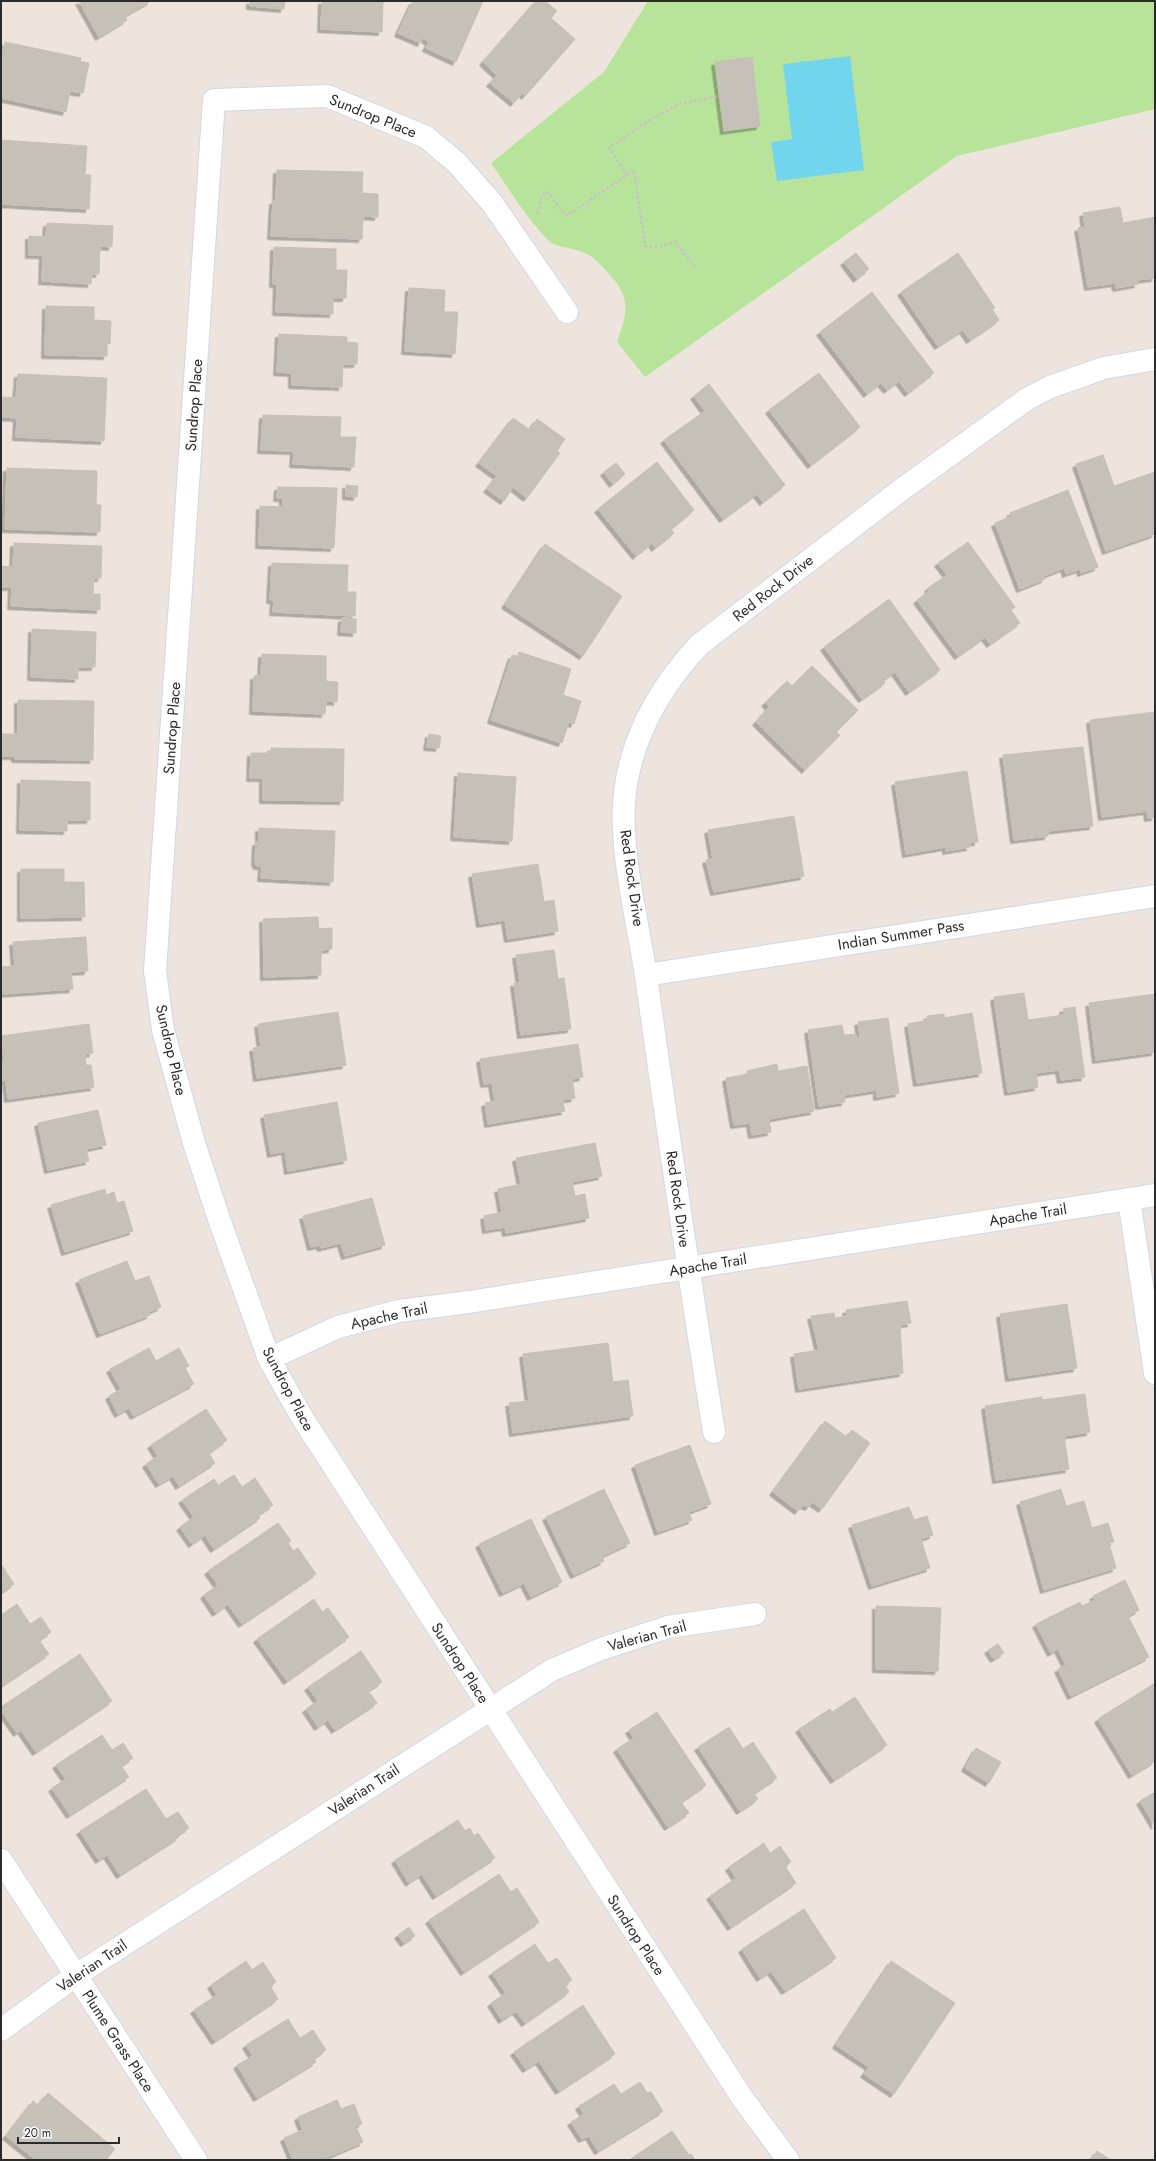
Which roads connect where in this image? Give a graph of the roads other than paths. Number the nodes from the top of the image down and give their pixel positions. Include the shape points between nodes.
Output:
1 (567, 312) dead end
2 (1155, 359) edge
3 (1155, 896) edge
4 (646, 975) junction
5 (1155, 1196) edge
6 (1129, 1199) junction
7 (688, 1268) junction
8 (269, 1360) junction
9 (1155, 1373) edge
10 (714, 1432) dead end
11 (755, 1614) dead end
12 (490, 1709) junction
13 (1, 1860) edge
14 (75, 1976) junction
15 (1, 2030) edge
16 (196, 2160) edge
17 (788, 2160) edge

1 - 8 street, Sundrop Place via 492,203 457,163 426,137 327,96 214,100 156,970 163,1030 194,1143
2 - 4 street, Red Rock Drive via 1104,368 1050,387 1027,399 901,490 699,645 683,663 655,702 644,723 625,793 624,841
3 - 4 street, Indian Summer Pass
4 - 7 street, Red Rock Drive
5 - 6 street, Apache Trail
6 - 7 street, Apache Trail
6 - 9 street
7 - 8 street, Apache Trail via 399,1311 338,1327
7 - 10 street, Red Rock Drive
8 - 12 street, Sundrop Place via 303,1419
11 - 12 street, Valerian Trail via 668,1627 602,1648 552,1670
12 - 14 street, Valerian Trail
12 - 17 street, Sundrop Place via 743,2098
13 - 14 street, Plume Grass Place
14 - 15 street, Valerian Trail
14 - 16 street, Plume Grass Place

